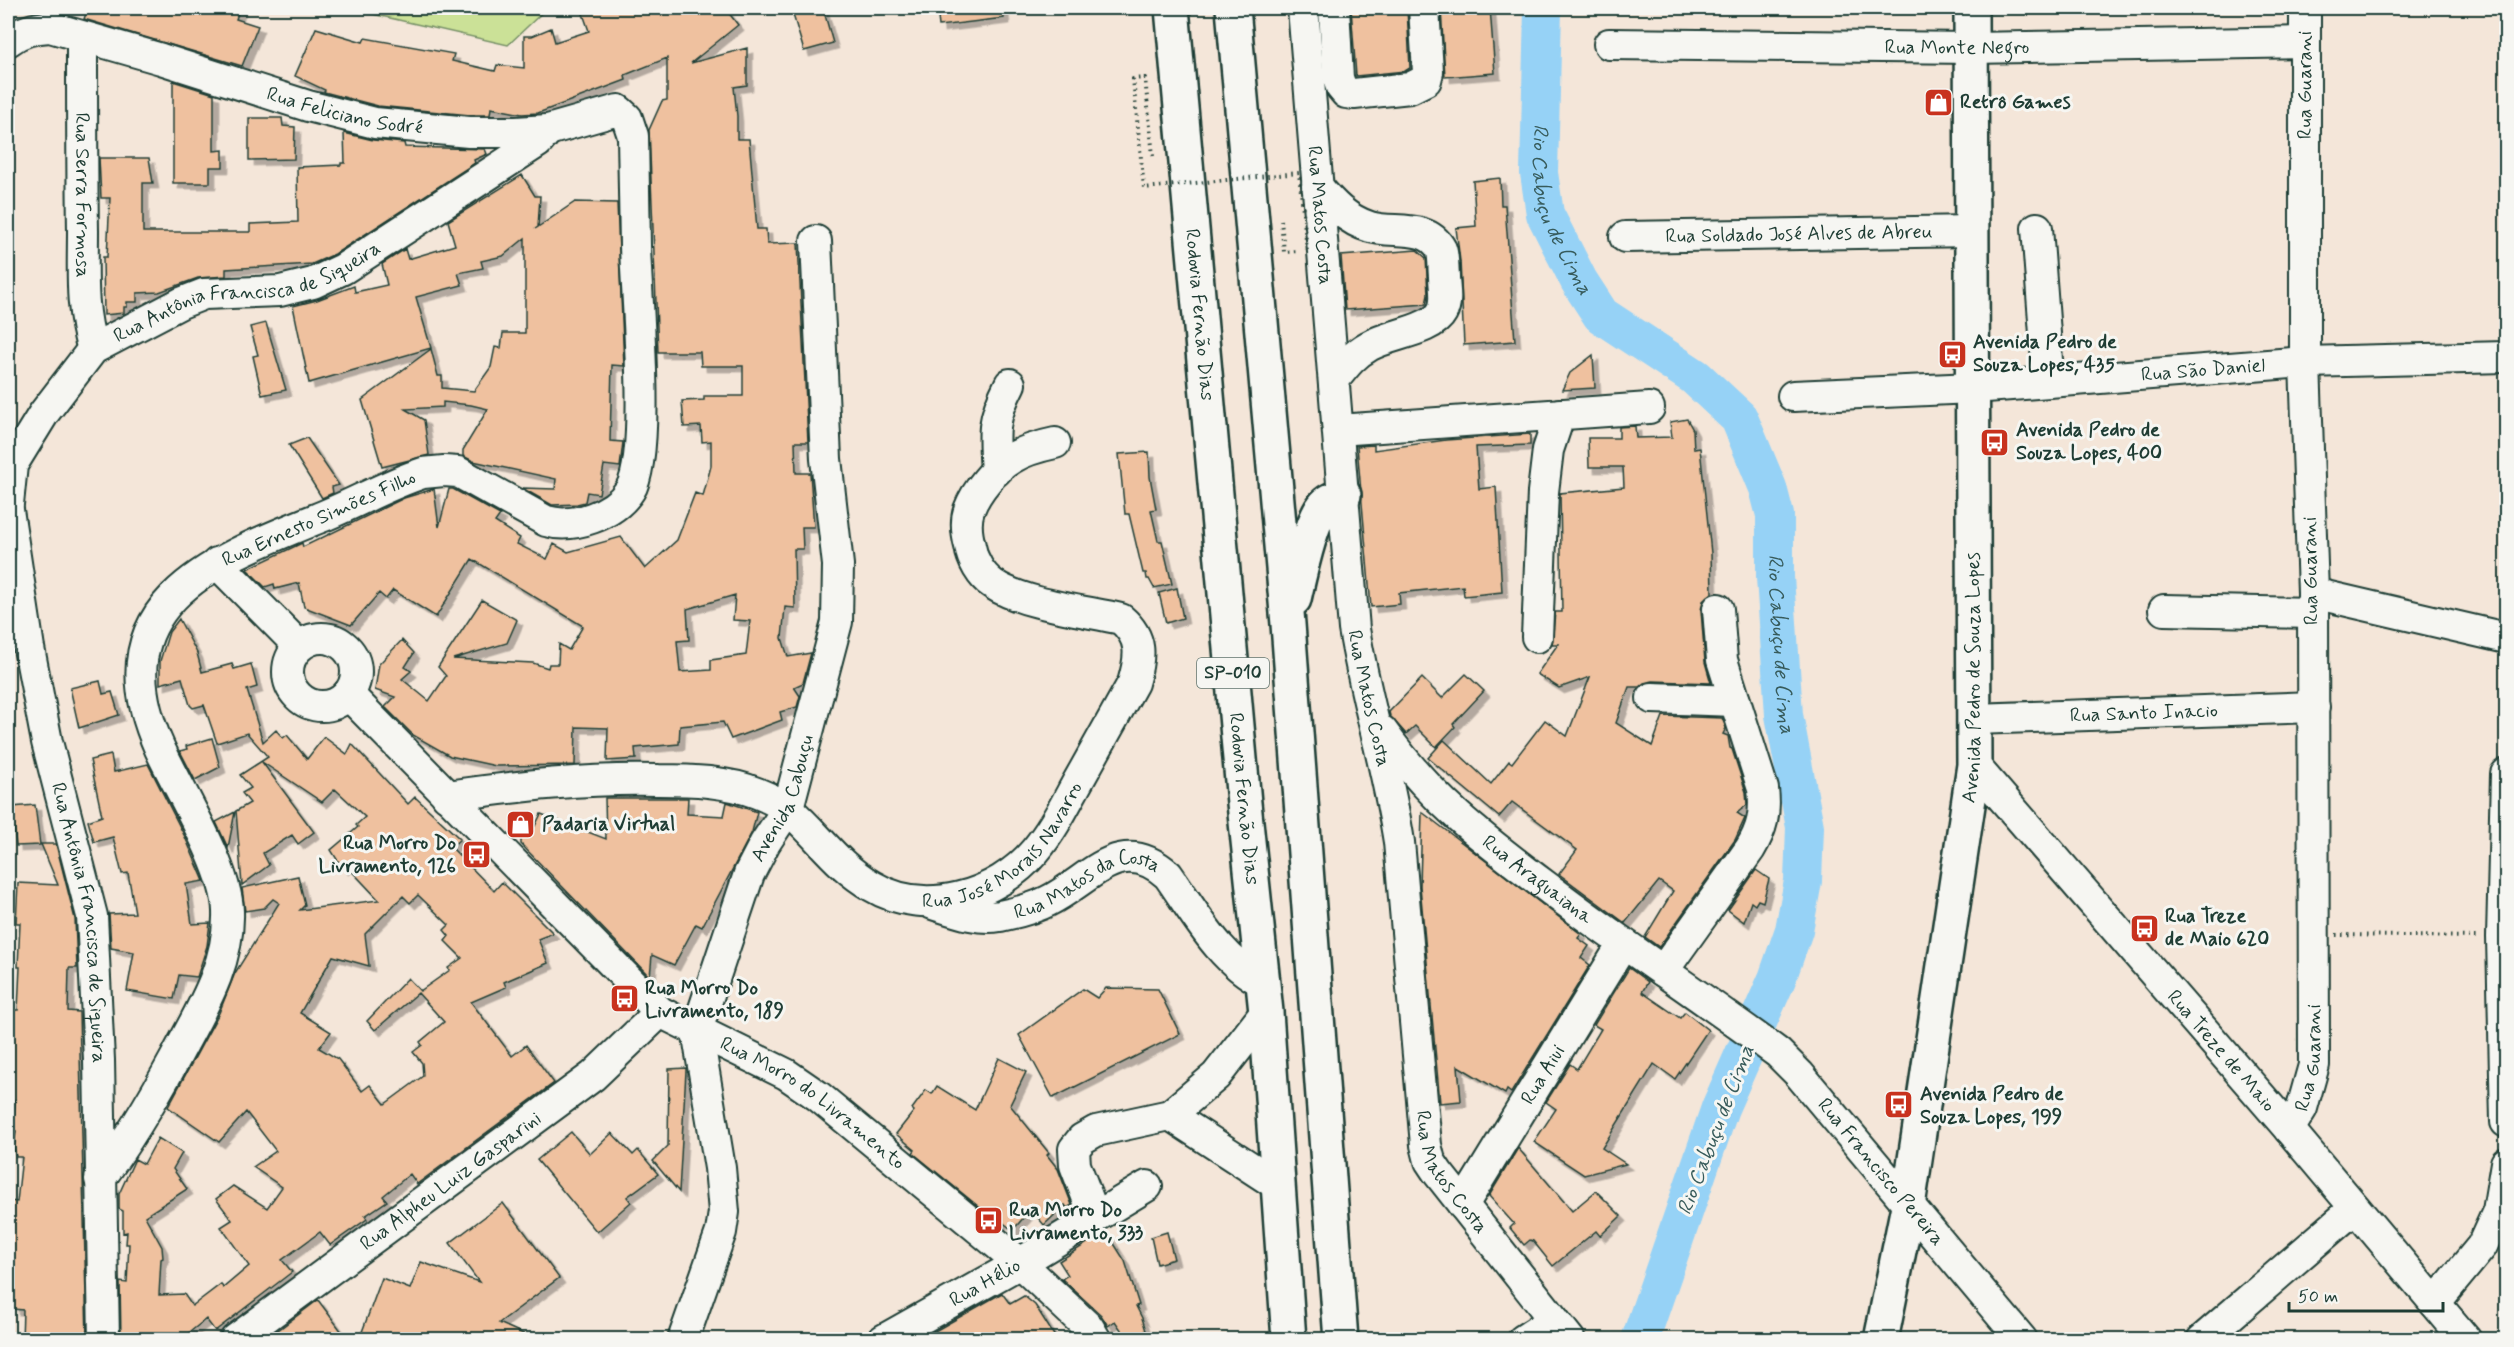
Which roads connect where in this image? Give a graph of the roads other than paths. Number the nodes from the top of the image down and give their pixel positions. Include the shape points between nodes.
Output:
1 (1172, 8) edge
2 (1233, 8) edge
3 (1303, 8) edge
4 (1334, 8) edge
5 (1424, 8) edge
6 (1971, 8) edge
7 (2305, 8) edge
8 (82, 37) junction
9 (8, 41) edge
10 (2305, 42) junction
11 (1609, 44) dead end
12 (1972, 48) junction
13 (613, 111) joint
14 (548, 129) junction
15 (1317, 186) junction
16 (2037, 228) dead end
17 (1972, 231) junction
18 (1625, 237) dead end
19 (816, 241) dead end
20 (93, 349) junction
21 (2506, 357) edge
22 (2305, 363) junction
23 (1334, 380) junction
24 (2047, 382) junction
25 (1010, 384) dead end
26 (1973, 388) junction
27 (1793, 396) dead end
28 (1649, 408) dead end
29 (1560, 414) junction
30 (1338, 430) junction
31 (1055, 443) dead end
32 (996, 471) junction
33 (1344, 495) junction
34 (8, 504) edge
35 (8, 510) edge
36 (217, 563) junction
37 (2313, 603) junction
38 (1718, 609) dead end
39 (2164, 610) dead end
40 (1288, 624) junction
41 (1537, 637) dead end
42 (2506, 638) edge
43 (299, 646) junction
44 (348, 694) junction
45 (1652, 698) dead end
46 (1735, 701) junction
47 (2313, 707) junction
48 (1371, 716) junction
49 (1974, 719) junction
50 (1974, 765) junction
51 (2506, 774) edge
52 (447, 796) junction
53 (788, 808) junction
54 (930, 903) junction
55 (1623, 944) junction
56 (1663, 971) junction
57 (1264, 997) junction
58 (660, 1012) junction
59 (1729, 1017) joint
60 (697, 1030) junction
61 (1170, 1115) junction
62 (2506, 1122) edge
63 (2289, 1129) junction
64 (2506, 1163) edge
65 (100, 1179) junction
66 (1147, 1186) dead end
67 (1279, 1186) junction
68 (1463, 1205) junction
69 (1908, 1206) junction
70 (2354, 1209) junction
71 (1095, 1217) junction
72 (1020, 1263) junction
73 (2435, 1304) junction
74 (1562, 1330) edge
75 (104, 1340) edge
76 (235, 1340) edge
77 (683, 1340) edge
78 (883, 1340) edge
79 (1096, 1340) edge
80 (1289, 1340) edge
81 (1341, 1340) edge
82 (1523, 1340) edge
83 (1881, 1340) edge
84 (2022, 1340) edge
85 (2202, 1340) edge
86 (2466, 1340) edge

1 - 57 main road, Rodovia Fernão Dias / SP-010
2 - 40 main road, SP-010
3 - 15 street, Rua Matos Costa
4 - 5 street via 1338,78 1346,93 1354,94 1410,88 1426,80
6 - 12 main road, Avenida Pedro de Souza Lopes
7 - 10 street, Rua Guarani
8 - 9 street, Rua Feliciano Sodré via 50,27 35,28
8 - 14 street, Rua Feliciano Sodré via 375,123 469,132
8 - 20 street, Rua Serra Formosa via 83,307
10 - 12 street, Rua Monte Negro
10 - 22 street, Rua Guarani
11 - 12 street, Rua Monte Negro
12 - 17 main road, Avenida Pedro de Souza Lopes
13 - 14 street, Rua Feliciano Sodré
13 - 36 street, Rua Ernesto Simões Filho via 622,112 627,118 633,136 641,400 638,470 620,501 588,518 556,524 458,472 423,473
14 - 20 street, Rua Antônia Francisca de Siqueira via 538,142 333,274 279,291 204,294
15 - 23 street, Rua Matos Costa
15 - 23 street via 1351,220 1372,228 1415,231 1442,250 1446,305 1441,315 1423,327 1371,345 1351,358
16 - 24 street
17 - 18 street, Rua Soldado José Alves de Abreu
17 - 26 main road, Avenida Pedro de Souza Lopes
19 - 53 street, Avenida Cabuçu via 826,459 839,596 837,622
20 - 34 street, Rua Antônia Francisca de Siqueira via 44,412 12,465
21 - 22 street, Rua São Daniel
22 - 24 street, Rua São Daniel
22 - 37 street, Rua Guarani
23 - 30 street, Rua Matos Costa
24 - 26 street, Rua São Daniel
25 - 32 street via 994,423
26 - 27 street, Rua São Daniel
26 - 49 main road, Avenida Pedro de Souza Lopes
28 - 29 street
29 - 30 street
29 - 41 street via 1548,450 1543,492
30 - 33 street, Rua Matos Costa
31 - 32 street, Rua José Morais Navarro via 1033,448
32 - 54 street, Rua José Morais Navarro via 968,511 966,530 980,570 1004,591 1121,619 1137,641 1140,661 1128,692 1057,820 1035,851 985,888 957,899
33 - 40 main road via 1322,508 1308,544
33 - 48 street, Rua Matos Costa via 1354,628
35 - 65 street, Rua Antônia Francisca de Siqueira via 47,742 92,916
36 - 43 street
36 - 65 street, Rua Ernesto Simões Filho via 180,589 162,609 145,640 141,672 159,746 224,887 228,908 226,941 208,996 144,1115
37 - 39 street
37 - 42 street
37 - 47 street, Rua Guarani
38 - 46 street via 1722,660
40 - 81 main road, SP-010
43 - 44 street via 320,637 342,644 350,652 356,674
43 - 44 street via 288,665 291,687 297,696 317,706 328,705
44 - 52 street, Rua Morro do Livramento
45 - 46 street
46 - 56 street via 1763,789 1765,807 1760,834
47 - 49 street, Rua Santo Inacio
47 - 63 street, Rua Guarani via 2314,1065 2309,1091
48 - 55 street, Rua Araguaiana via 1402,760 1451,812
48 - 68 street, Rua Matos Costa via 1399,842 1426,1145 1434,1167
49 - 50 main road, Avenida Pedro de Souza Lopes
50 - 63 street, Rua Treze de Maio
50 - 69 main road, Avenida Pedro de Souza Lopes
51 - 62 street via 2502,937
52 - 53 street, Rua José Morais Navarro via 574,781 670,780 716,783 756,793
52 - 58 street, Rua Morro do Livramento
53 - 54 street, Rua José Morais Navarro via 849,871 874,888
53 - 60 street, Avenida Cabuçu via 749,874
54 - 57 street, Rua Matos da Costa via 978,918 1000,916 1048,901 1116,858 1139,857 1168,875 1228,959 1247,974
55 - 56 street, Rua Araguaiana
55 - 68 street, Rua Aiui
56 - 59 street, Rua Araguaiana
57 - 61 street via 1216,1076
57 - 67 main road, Rodovia Fernão Dias / SP-010
58 - 60 street, Rua Morro do Livramento
58 - 76 street, Rua Alpheu Luiz Gasparini via 593,1076
59 - 69 street, Rua Francisco Pereira via 1778,1053
60 - 72 street, Rua Morro do Livramento via 786,1074 818,1096
60 - 77 street, Avenida Cabuçu via 724,1212 721,1232
61 - 67 street
61 - 71 street via 1096,1131 1074,1149
63 - 70 street, Rua Treze de Maio
64 - 73 street via 2498,1211 2482,1246
65 - 75 street, Rua Antônia Francisca de Siqueira
66 - 71 street, Rua Hélio
67 - 80 main road, Rodovia Fernão Dias / SP-010
68 - 74 street, Rua Matos Costa
69 - 83 main road, Avenida Pedro de Souza Lopes
69 - 84 street, Rua Francisco Pereira
70 - 73 street, Rua Treze de Maio
70 - 85 street
71 - 72 street, Rua Hélio
72 - 78 street, Rua Hélio
72 - 79 street, Rua Morro do Livramento via 1089,1328
73 - 86 street, Rua Treze de Maio
74 - 82 street

